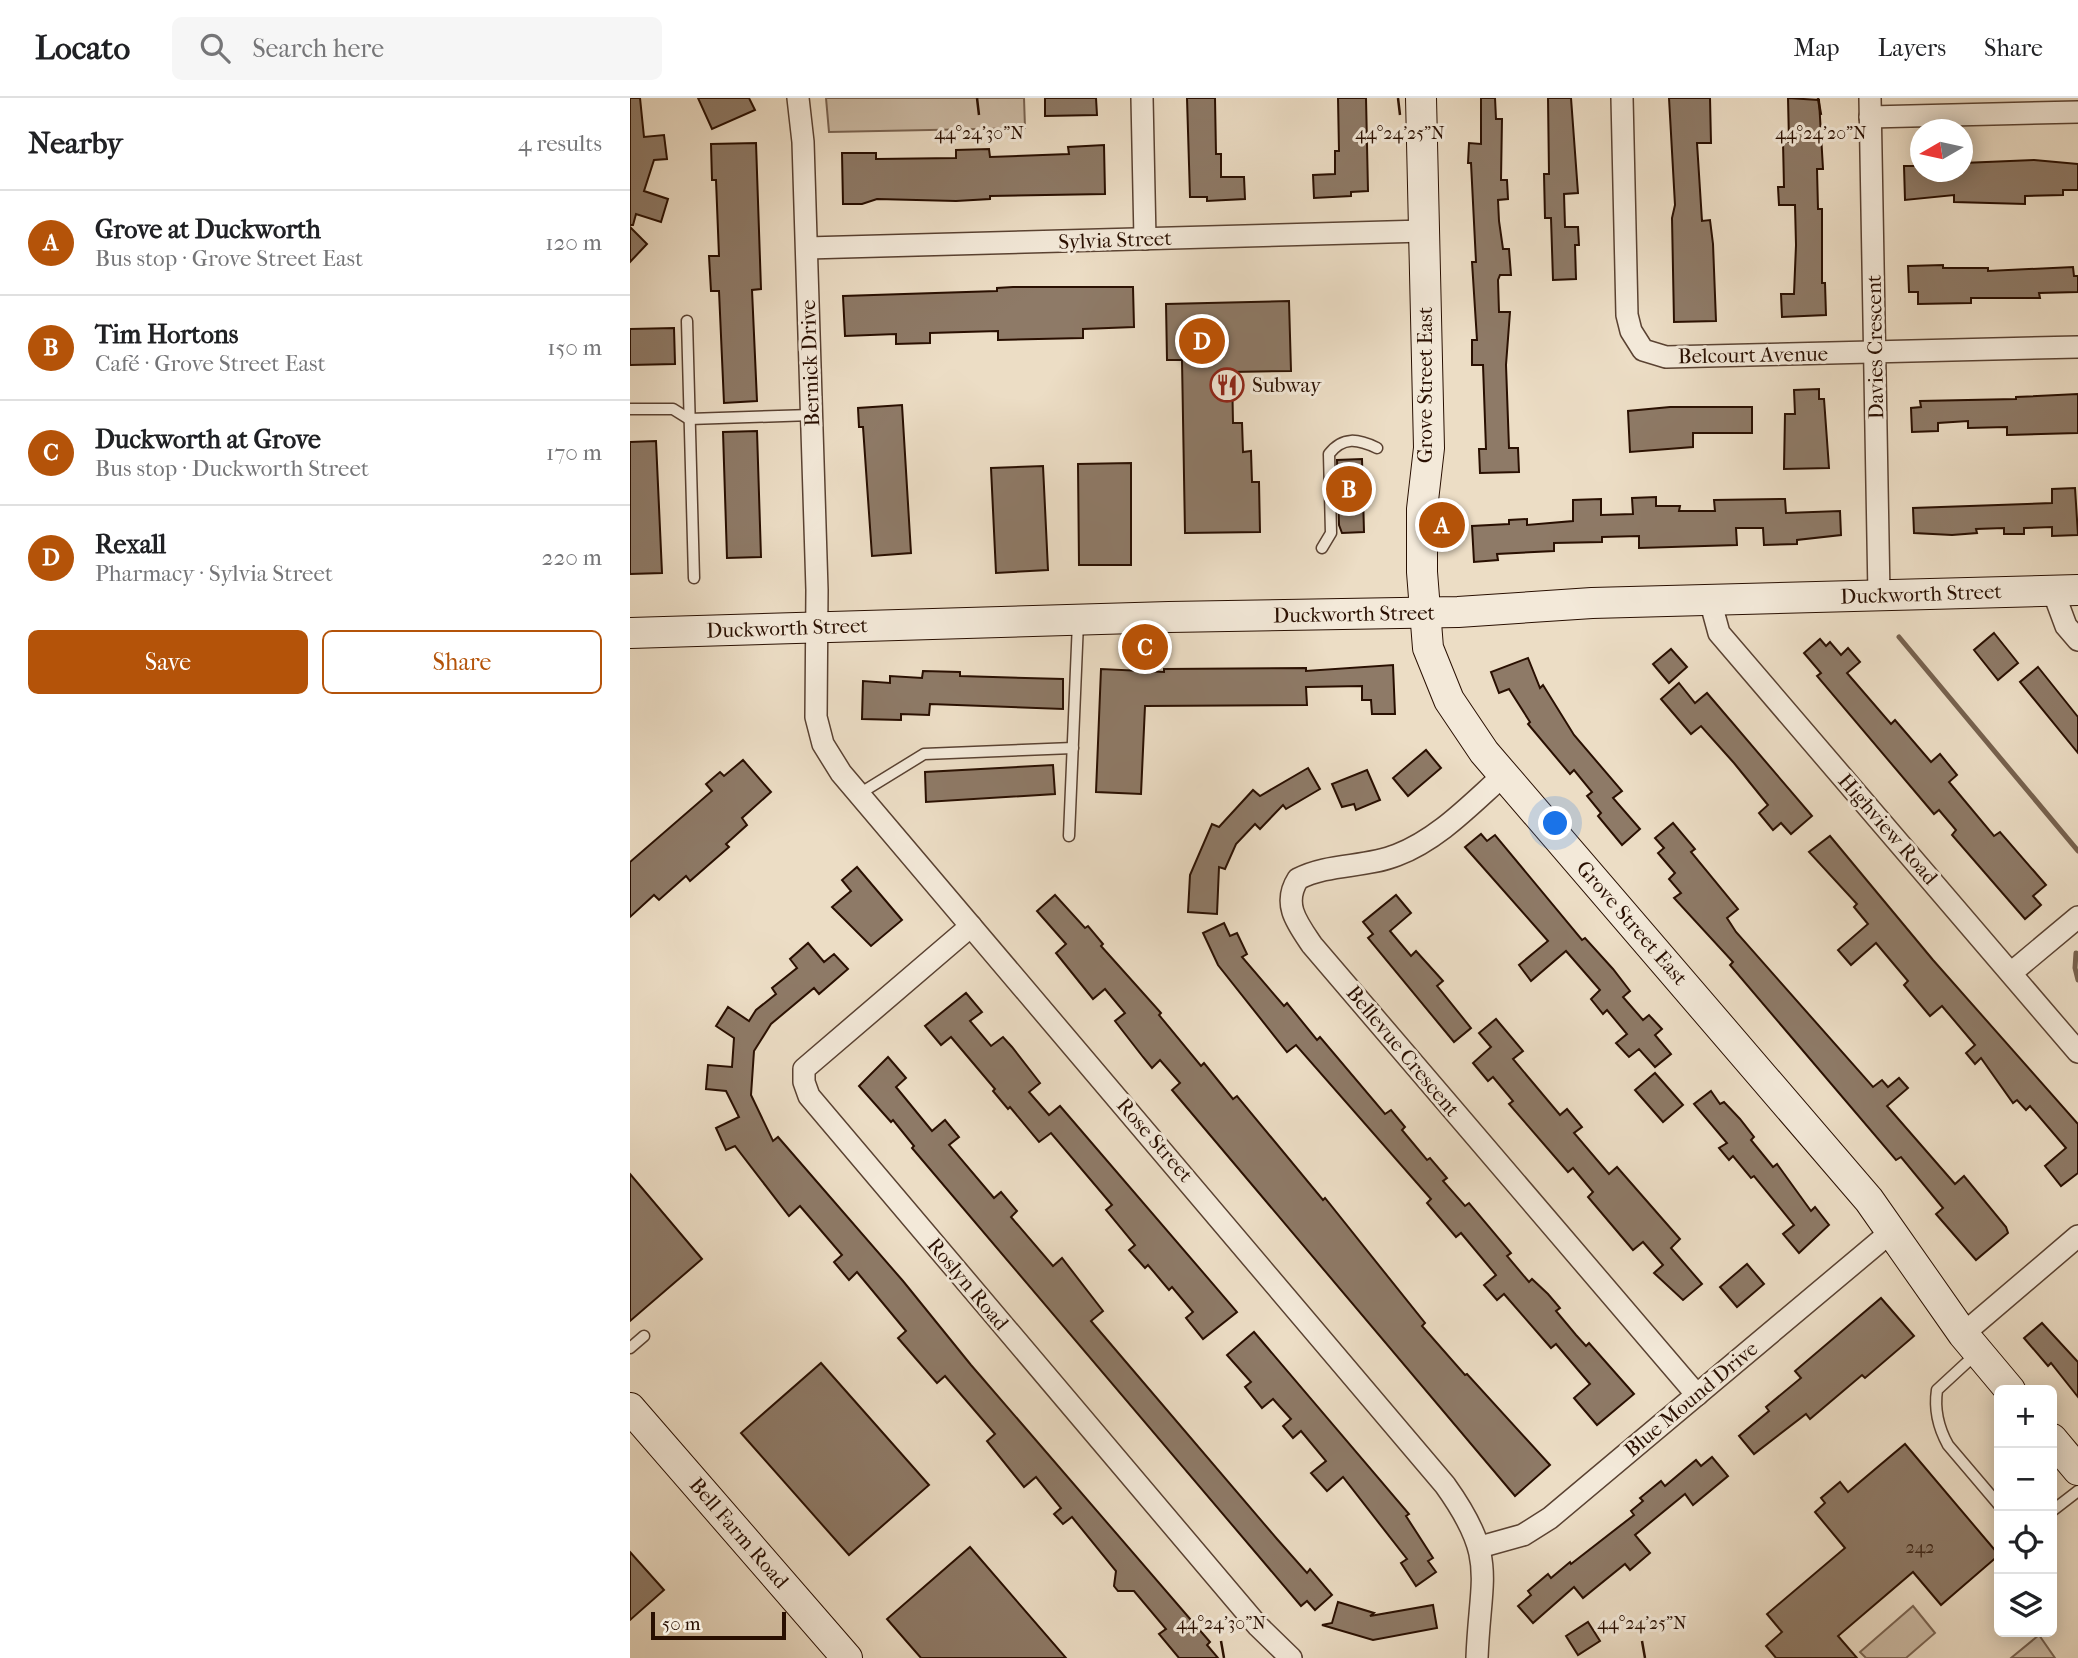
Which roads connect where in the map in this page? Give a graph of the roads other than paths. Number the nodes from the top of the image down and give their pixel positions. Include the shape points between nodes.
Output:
1 (798, 98) edge
2 (1142, 98) edge
3 (1421, 98) edge
4 (1622, 98) edge
5 (1870, 107) edge
6 (2078, 112) edge
7 (1424, 231) junction
8 (1145, 239) junction
9 (807, 248) junction
10 (687, 321) dead end
11 (2078, 346) edge
12 (1875, 353) junction
13 (630, 409) edge
14 (812, 415) junction
15 (689, 419) junction
16 (1377, 447) dead end
17 (1322, 548) dead end
18 (694, 578) dead end
19 (2065, 590) edge
20 (1879, 595) junction
21 (1710, 600) junction
22 (1425, 613) junction
23 (1078, 619) junction
24 (817, 627) junction
25 (630, 633) edge
26 (2078, 640) edge
27 (1073, 748) junction
28 (1505, 774) junction
29 (859, 794) junction
30 (1069, 836) dead end
31 (2078, 918) edge
32 (971, 926) junction
33 (2011, 973) junction
34 (2078, 1052) edge
35 (1892, 1231) junction
36 (2078, 1236) edge
37 (644, 1336) dead end
38 (1971, 1343) junction
39 (630, 1348) edge
40 (2006, 1385) edge
41 (1697, 1395) junction
42 (630, 1408) edge
43 (2057, 1445) edge
44 (2078, 1470) edge
45 (2078, 1491) edge
46 (1994, 1499) edge
47 (2057, 1507) edge
48 (1480, 1546) junction
49 (847, 1658) edge
50 (1291, 1658) edge
51 (1477, 1658) edge

1 - 9 street, Bernick Drive
2 - 8 street
3 - 7 street, Grove Street East
4 - 12 street, Belcourt Avenue via 1627,315 1643,350 1666,357
5 - 6 street
5 - 12 street, Davies Crescent
7 - 8 street, Sylvia Street
7 - 22 street, Grove Street East via 1429,448 1422,509
8 - 9 street, Sylvia Street
9 - 14 street, Bernick Drive
10 - 15 lane
11 - 12 street, Belcourt Avenue
12 - 20 street, Davies Crescent
13 - 15 lane via 673,408
14 - 15 lane
14 - 24 street, Bernick Drive
15 - 18 lane
16 - 17 lane via 1346,440 1329,454 1331,533
19 - 20 street, Duckworth Street
19 - 26 street via 2066,626
20 - 21 street, Duckworth Street
21 - 22 street, Duckworth Street
21 - 33 street, Highview Road via 1719,633
22 - 23 street, Duckworth Street
22 - 28 street, Grove Street East via 1428,648 1449,700 1473,738
23 - 24 street, Duckworth Street
23 - 27 lane
24 - 25 street, Duckworth Street
24 - 29 street, Rose Street via 819,729 832,760
27 - 29 lane via 924,754
27 - 30 lane
28 - 35 street, Grove Street East via 1793,1108
28 - 41 street, Bellevue Crescent via 1416,847 1298,879 1289,902 1293,916 1312,945
29 - 32 street, Rose Street
31 - 33 street
32 - 48 street, Rose Street via 1445,1485
32 - 50 street, Roslyn Road via 804,1069 809,1096 1258,1626
33 - 34 street, Highview Road
35 - 38 street, Grove Street East
35 - 41 street, Blue Mound Drive
36 - 38 street
37 - 39 lane
38 - 40 street, Grove Street East
38 - 46 lane via 1937,1390 1935,1406 1948,1445
41 - 48 street, Blue Mound Drive via 1536,1528
42 - 49 street, Bell Farm Road
43 - 44 street
45 - 47 lane
48 - 51 street, Rose Street via 1484,1583

